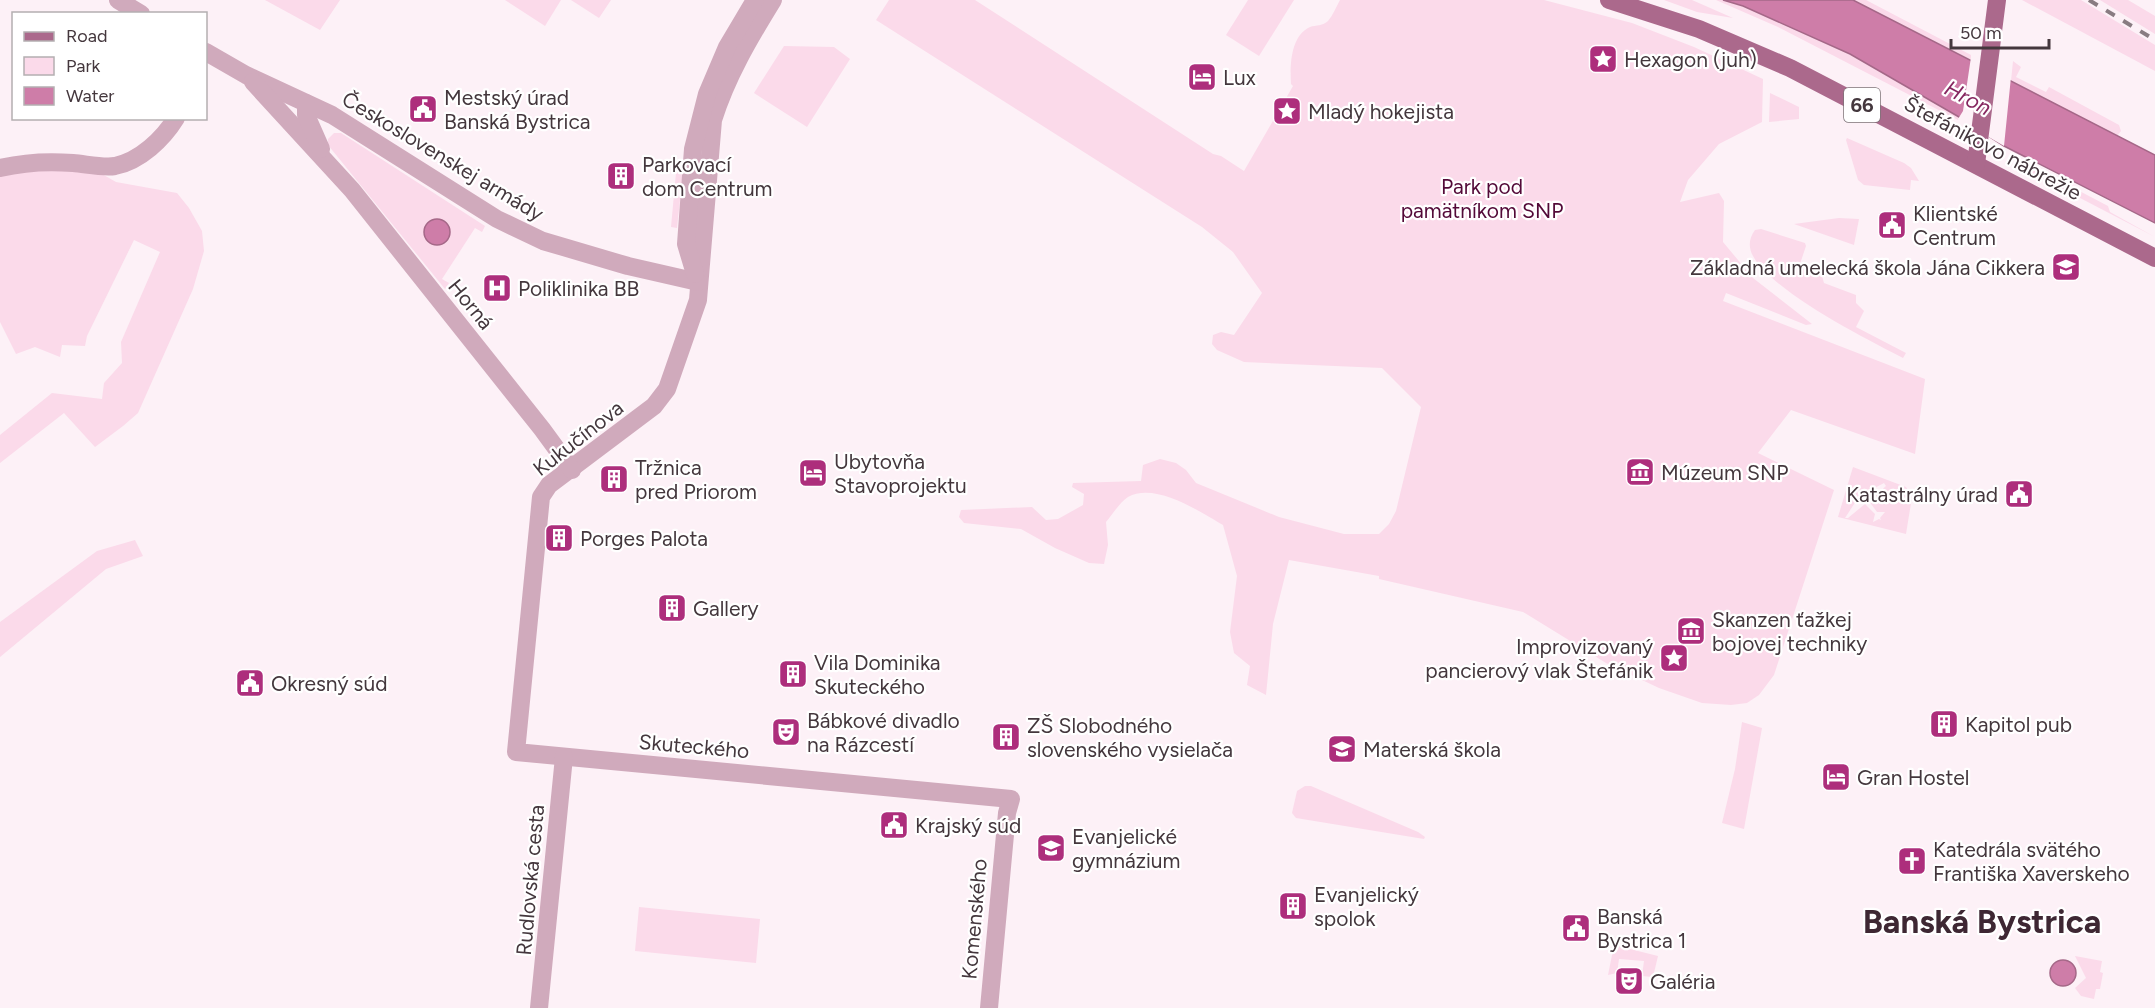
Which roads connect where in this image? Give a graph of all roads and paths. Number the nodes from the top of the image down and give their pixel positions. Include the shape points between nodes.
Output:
1 (118, 0) edge
2 (755, 0) edge
3 (773, 0) edge
4 (1609, 0) edge
5 (1997, 0) edge
6 (138, 12) edge
7 (208, 60) edge
8 (246, 75) junction
9 (306, 103) junction
10 (174, 120) edge
11 (1976, 165) junction
12 (0, 168) edge
13 (333, 169) junction
14 (686, 244) junction
15 (2155, 258) edge
16 (661, 273) junction
17 (698, 282) junction
18 (572, 470) junction
19 (516, 752) joint
20 (564, 757) junction
21 (1011, 799) joint
22 (539, 1008) edge
23 (989, 1008) edge

1 - 6 street
2 - 14 street via 727,47 707,94 693,149
3 - 17 street, Kukučínova via 740,54 713,120
4 - 11 main road, Štefánikovo nábrežie / 66 via 1758,53
5 - 11 main road
7 - 8 street
8 - 9 street, Československej armády
8 - 13 street, Horná
9 - 13 street, Horná via 314,137
9 - 16 street, Československej armády via 332,115 497,219 543,241
10 - 12 street via 146,151 115,166 50,161
11 - 15 main road, Štefánikovo nábrežie / 66
13 - 18 street, Horná
14 - 16 street
14 - 17 street
16 - 17 street, Československej armády
17 - 18 street, Kukučínova via 696,306 667,389 654,406
18 - 19 street, Kukučínova via 549,485 541,497
19 - 20 street, Skuteckého
20 - 21 street, Skuteckého
20 - 22 street, Rudlovská cesta
21 - 23 street, Komenského

